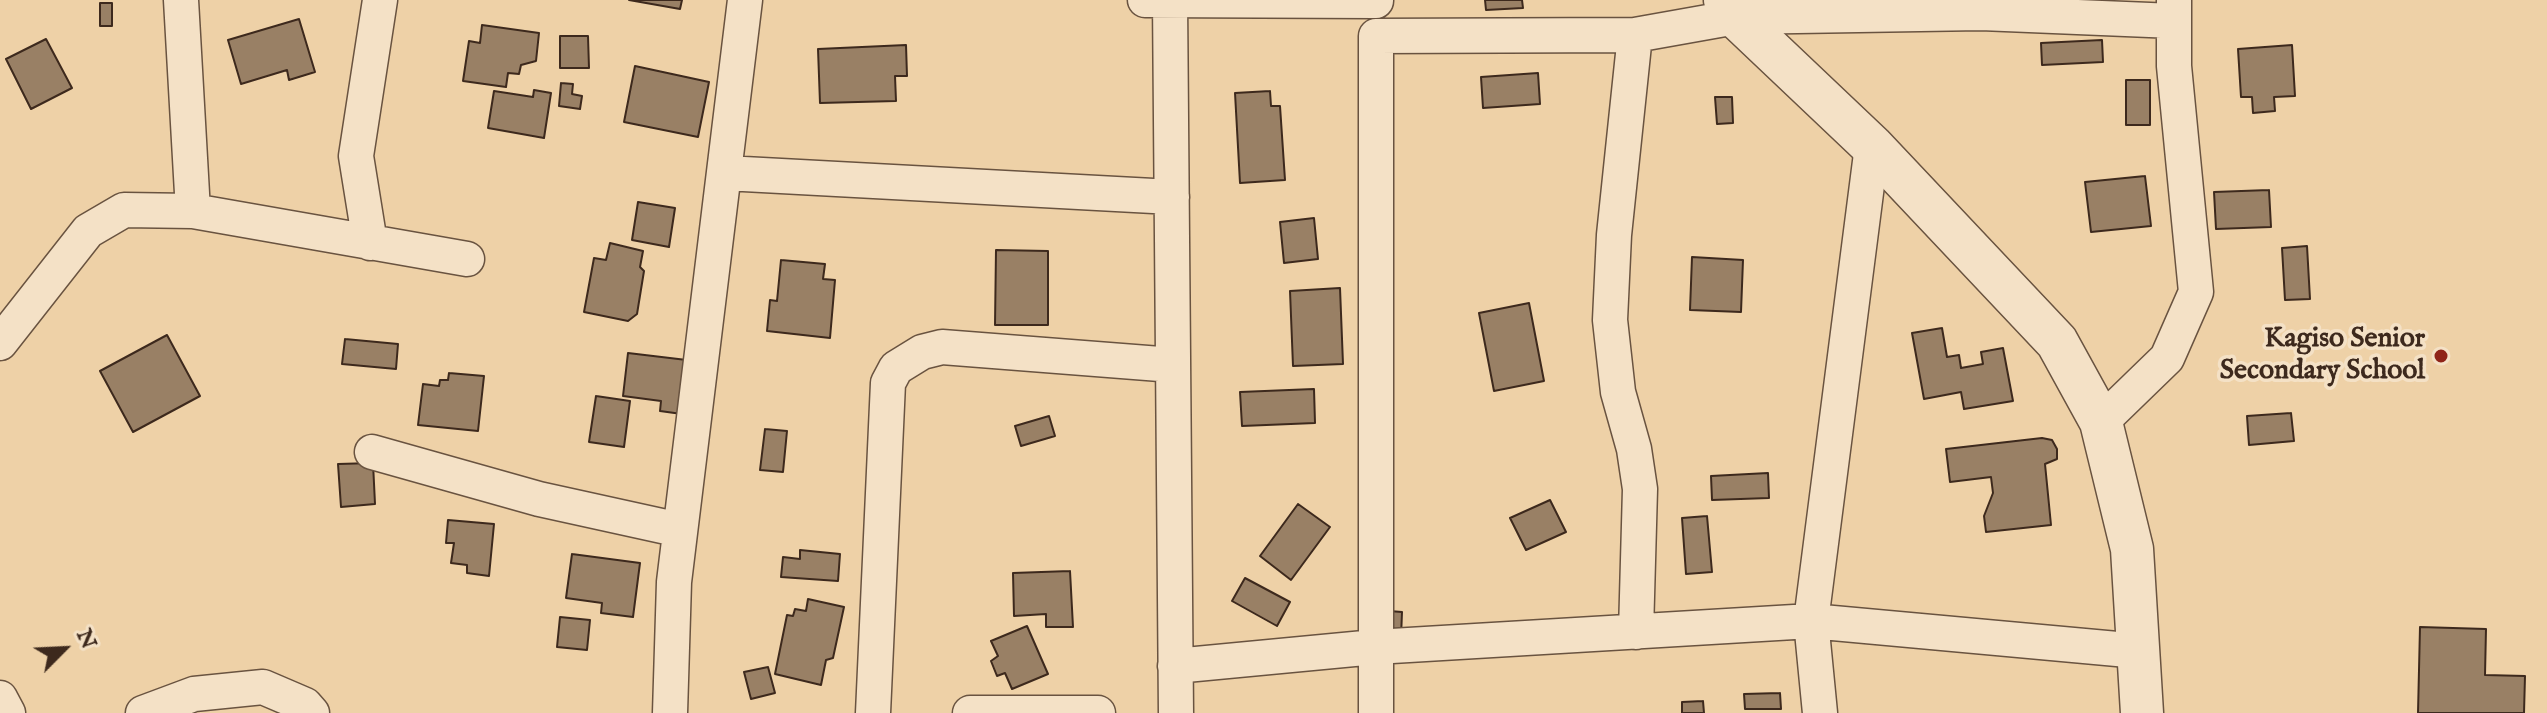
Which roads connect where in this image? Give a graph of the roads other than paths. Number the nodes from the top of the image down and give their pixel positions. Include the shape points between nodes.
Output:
1 (181, 0) edge
2 (380, 0) edge
3 (745, 0) edge
4 (1376, 0) edge
5 (1162, 1) edge
6 (1731, 9) edge
7 (2174, 10) edge
8 (1635, 35) junction
9 (1376, 36) junction
10 (1872, 146) junction
11 (725, 173) junction
12 (1172, 197) junction
13 (193, 211) junction
14 (370, 243) junction
15 (467, 259) dead end
16 (0, 343) edge
17 (1173, 365) junction
18 (2101, 422) junction
19 (372, 452) dead end
20 (680, 530) junction
21 (1811, 621) junction
22 (1636, 632) junction
23 (1375, 647) junction
24 (2139, 651) junction
25 (1175, 666) junction
26 (0, 698) edge
27 (8, 713) edge
28 (143, 713) edge
29 (312, 713) edge
30 (670, 713) edge
31 (873, 713) edge
32 (970, 713) edge
33 (1098, 713) edge
34 (1176, 713) edge
35 (1376, 713) edge
36 (1820, 713) edge
37 (2142, 713) edge

1 - 13 street
2 - 14 street via 356,156
3 - 11 street
4 - 5 street
4 - 9 street
5 - 12 street
6 - 7 street
6 - 8 street
6 - 10 street
7 - 18 street via 2174,66 2196,292 2167,358
8 - 9 street
8 - 22 street via 1610,320 1618,392 1640,489
9 - 23 street
10 - 18 street via 2057,342
10 - 21 street
11 - 12 street
11 - 20 street
12 - 17 street
13 - 14 street
13 - 16 street via 124,210 88,231
14 - 15 street
17 - 25 street
17 - 31 street via 942,347 908,358 896,368 888,383
18 - 24 street via 2132,549
19 - 20 street via 539,499
20 - 30 street
21 - 22 street
21 - 24 street
21 - 36 street
22 - 23 street
23 - 25 street
23 - 35 street
24 - 37 street
25 - 34 street
26 - 27 street
28 - 29 street via 194,694 263,687
32 - 33 street

